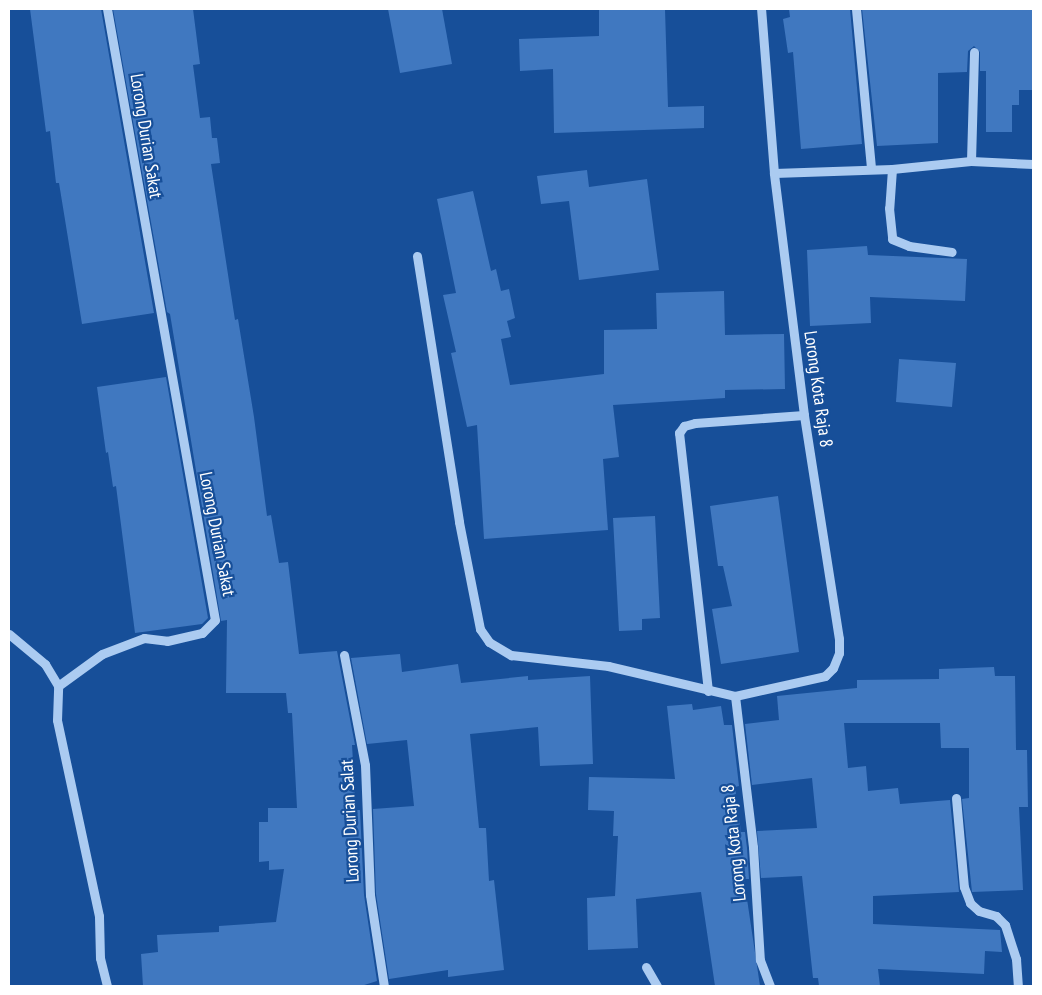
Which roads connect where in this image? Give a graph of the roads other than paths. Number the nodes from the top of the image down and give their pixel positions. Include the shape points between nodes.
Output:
1 (107, 9) edge
2 (761, 9) edge
3 (856, 9) edge
4 (974, 52) dead end
5 (971, 161) junction
6 (1033, 164) edge
7 (871, 168) junction
8 (892, 170) junction
9 (774, 173) junction
10 (952, 252) dead end
11 (417, 256) dead end
12 (804, 415) junction
13 (9, 634) edge
14 (344, 655) dead end
15 (58, 686) junction
16 (708, 691) junction
17 (735, 696) junction
18 (956, 798) dead end
19 (646, 968) dead end
20 (106, 986) edge
21 (384, 986) edge
22 (657, 986) edge
23 (770, 986) edge
24 (1018, 986) edge

1 - 15 street, Lorong Durian Sakat via 215,620 202,633 167,641 144,638 102,654
2 - 9 street, Lorong Kota Raja 8
3 - 7 street
4 - 5 street
5 - 6 street
5 - 8 street
7 - 8 street
7 - 9 street
8 - 10 street via 892,239 908,246
9 - 12 street, Lorong Kota Raja 8
11 - 16 street, Lorong Kota Raja 8 via 460,522 480,628 489,642 511,655 608,666
12 - 16 street via 695,423 684,426 679,433
12 - 17 street, Lorong Kota Raja 8 via 839,654 825,676
13 - 15 street via 45,664
14 - 21 street, Lorong Durian Salat via 365,765 370,895
15 - 20 street via 57,720 99,916 100,958
16 - 17 street, Lorong Kota Raja 8
17 - 23 street, Lorong Kota Raja 8 via 752,847 760,960
18 - 24 street via 964,887 970,903 979,911 996,916 1005,925 1016,959
19 - 22 street

